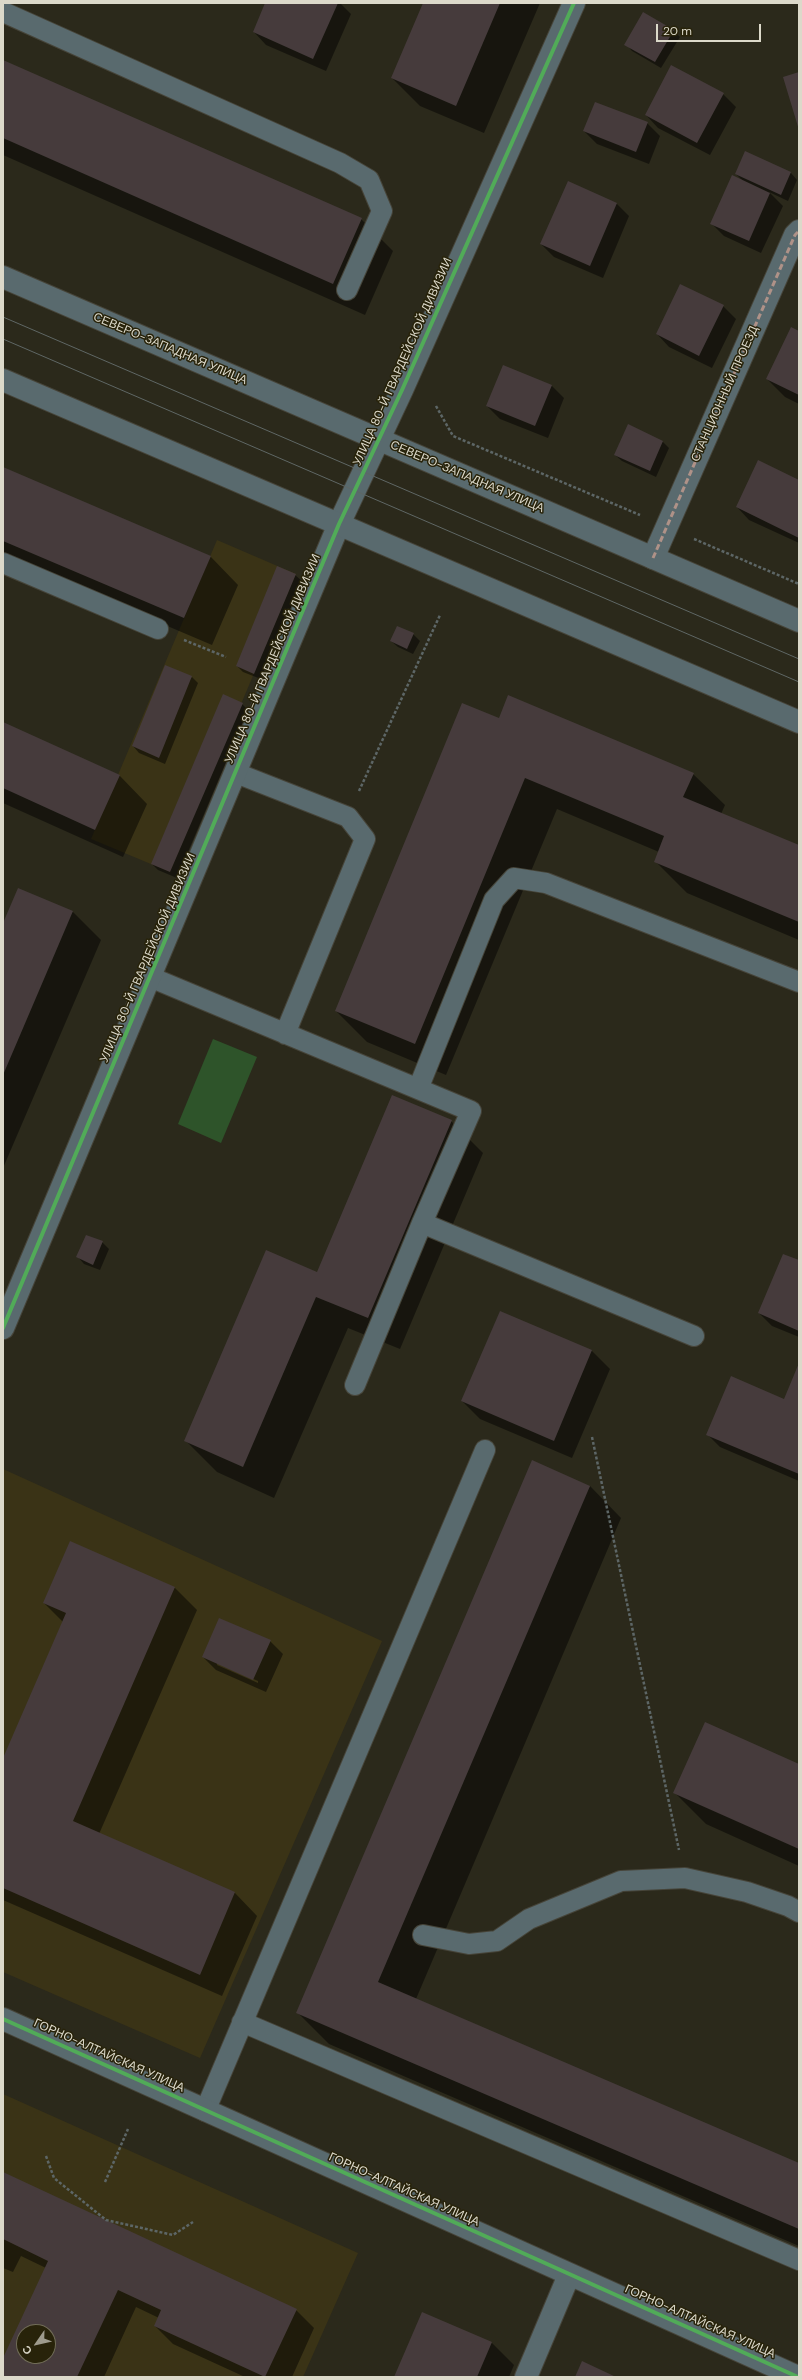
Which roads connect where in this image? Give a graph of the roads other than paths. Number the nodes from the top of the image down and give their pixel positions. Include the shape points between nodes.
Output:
1 (574, 3) edge
2 (3, 12) edge
3 (799, 231) edge
4 (3, 277) edge
5 (347, 290) dead end
6 (3, 380) edge
7 (380, 439) junction
8 (340, 524) junction
9 (653, 558) junction
10 (3, 563) edge
11 (799, 621) edge
12 (158, 629) road end
13 (799, 722) edge
14 (236, 773) junction
15 (150, 977) junction
16 (799, 982) edge
17 (285, 1034) junction
18 (418, 1089) junction
19 (422, 1223) junction
20 (3, 1328) edge
21 (694, 1336) dead end
22 (355, 1386) dead end
23 (485, 1450) dead end
24 (799, 1912) edge
25 (423, 1934) dead end
26 (3, 2019) edge
27 (242, 2022) junction
28 (205, 2111) junction
29 (799, 2260) edge
30 (570, 2276) junction
31 (526, 2377) edge
32 (798, 2377) edge

1 - 7 street, УЛИЦА 80-Й ГВАРДЕЙСКОЙ ДИВИЗИИ
2 - 5 lane via 332,160 369,180 382,211
3 - 9 street, СТАНЦИОННЫЙ ПРОЕЗД via 795,235
4 - 7 street, СЕВЕРО-ЗАПАДНАЯ УЛИЦА
6 - 8 street
7 - 8 street, УЛИЦА 80-Й ГВАРДЕЙСКОЙ ДИВИЗИИ
7 - 9 street, СЕВЕРО-ЗАПАДНАЯ УЛИЦА
8 - 13 street
8 - 14 street, УЛИЦА 80-Й ГВАРДЕЙСКОЙ ДИВИЗИИ
9 - 11 street, СЕВЕРО-ЗАПАДНАЯ УЛИЦА
10 - 12 lane
14 - 15 street, УЛИЦА 80-Й ГВАРДЕЙСКОЙ ДИВИЗИИ
14 - 17 lane via 348,817 365,839
15 - 17 lane
15 - 20 street, УЛИЦА 80-Й ГВАРДЕЙСКОЙ ДИВИЗИИ
16 - 18 lane via 546,883 514,878 494,900
17 - 18 lane
18 - 19 lane via 471,1111
19 - 21 lane
19 - 22 lane
23 - 27 lane
24 - 25 lane via 747,1892 685,1878 620,1881 529,1920 497,1941 469,1944
26 - 28 street, ГОРНО-АЛТАЙСКАЯ УЛИЦА
27 - 28 lane
27 - 29 lane
28 - 30 street, ГОРНО-АЛТАЙСКАЯ УЛИЦА
30 - 31 street
30 - 32 street, ГОРНО-АЛТАЙСКАЯ УЛИЦА

